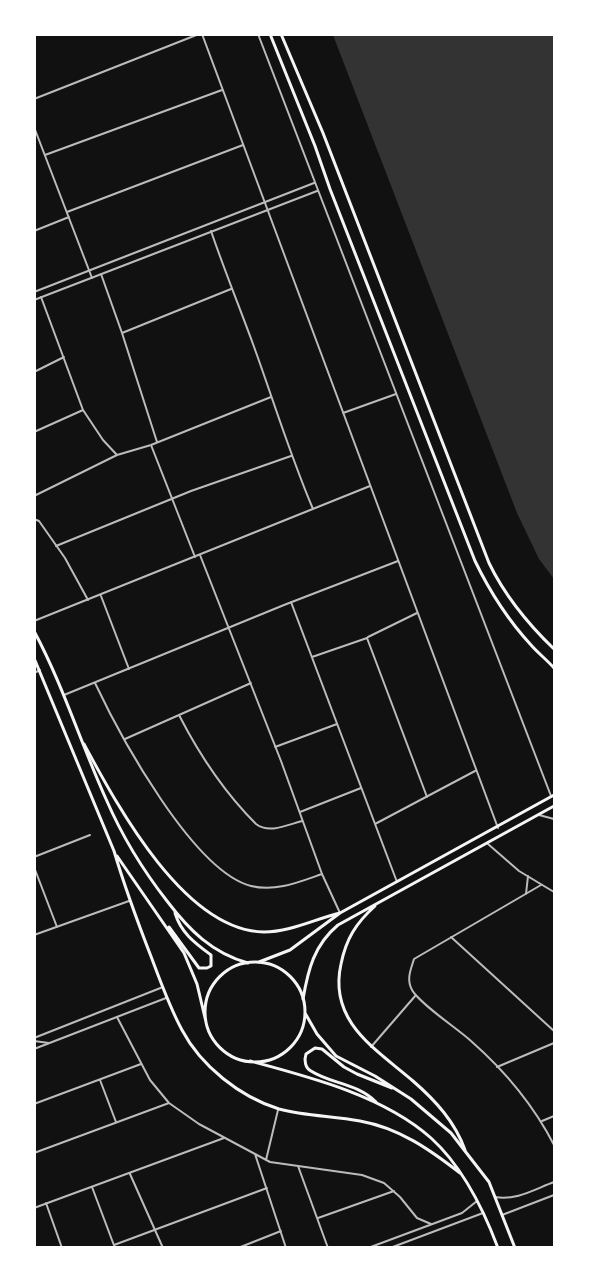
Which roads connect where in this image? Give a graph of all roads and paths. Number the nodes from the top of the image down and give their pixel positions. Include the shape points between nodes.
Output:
1 (200, 34) edge
2 (258, 34) edge
3 (270, 34) edge
4 (281, 34) edge
5 (222, 90) junction
6 (34, 99) edge
7 (34, 127) edge
8 (243, 145) junction
9 (45, 154) junction
10 (314, 183) junction
11 (317, 191) junction
12 (264, 202) junction
13 (267, 210) junction
14 (67, 212) junction
15 (69, 217) junction
16 (34, 231) edge
17 (212, 231) junction
18 (89, 270) junction
19 (101, 274) junction
20 (92, 278) junction
21 (231, 289) junction
22 (34, 292) edge
23 (41, 297) junction
24 (34, 300) edge
25 (122, 333) junction
26 (64, 357) junction
27 (34, 372) edge
28 (396, 394) junction
29 (271, 397) junction
30 (83, 410) junction
31 (343, 413) junction
32 (34, 432) edge
33 (157, 442) junction
34 (151, 445) junction
35 (117, 455) junction
36 (291, 456) junction
37 (370, 486) junction
38 (34, 496) edge
39 (173, 499) junction
40 (313, 509) junction
41 (34, 519) edge
42 (56, 546) junction
43 (200, 555) junction
44 (195, 557) junction
45 (398, 561) junction
46 (101, 595) junction
47 (88, 600) junction
48 (291, 602) junction
49 (417, 613) junction
50 (34, 621) edge
51 (229, 628) junction
52 (34, 631) edge
53 (367, 638) junction
54 (555, 649) edge
55 (311, 657) junction
56 (34, 658) edge
57 (555, 668) edge
58 (129, 669) junction
59 (40, 670) junction
60 (34, 673) edge
61 (95, 683) junction
62 (251, 683) junction
63 (63, 696) junction
64 (179, 715) junction
65 (337, 724) junction
66 (125, 739) junction
67 (83, 741) junction
68 (275, 747) junction
69 (475, 771) junction
70 (361, 788) junction
71 (553, 796) edge
72 (427, 797) junction
73 (555, 806) edge
74 (300, 812) junction
75 (539, 815) junction
76 (555, 819) edge
77 (303, 821) junction
78 (375, 824) junction
79 (498, 828) junction
80 (90, 835) dead end
81 (488, 844) junction
82 (114, 851) junction
83 (34, 857) edge
84 (34, 867) edge
85 (322, 874) junction
86 (528, 876) junction
87 (397, 882) junction
88 (541, 885) junction
89 (555, 892) edge
90 (526, 894) junction
91 (129, 901) junction
92 (379, 902) junction
93 (174, 911) junction
94 (340, 913) junction
95 (161, 920) junction
96 (57, 927) junction
97 (34, 935) edge
98 (452, 937) junction
99 (248, 963) junction
100 (259, 963) junction
101 (163, 987) junction
102 (417, 994) junction
103 (167, 998) junction
104 (303, 999) junction
105 (305, 1013) junction
106 (117, 1017) junction
107 (206, 1022) junction
108 (555, 1031) edge
109 (34, 1039) edge
110 (50, 1043) junction
111 (555, 1043) edge
112 (370, 1047) junction
113 (34, 1049) edge
114 (250, 1061) junction
115 (141, 1064) junction
116 (497, 1066) junction
117 (100, 1080) junction
118 (397, 1090) junction
119 (169, 1103) junction
120 (34, 1104) edge
121 (379, 1106) junction
122 (279, 1108) junction
123 (555, 1116) edge
124 (542, 1121) junction
125 (116, 1122) junction
126 (224, 1138) junction
127 (555, 1145) edge
128 (465, 1150) junction
129 (35, 1153) edge
130 (255, 1154) junction
131 (266, 1160) junction
132 (298, 1166) junction
133 (130, 1173) junction
134 (460, 1173) junction
135 (555, 1182) edge
136 (92, 1187) junction
137 (267, 1188) junction
138 (394, 1191) junction
139 (555, 1196) edge
140 (495, 1197) junction
141 (477, 1201) junction
142 (46, 1203) junction
143 (34, 1208) edge
144 (484, 1213) junction
145 (502, 1215) junction
146 (318, 1218) junction
147 (431, 1224) junction
148 (155, 1230) junction
149 (281, 1231) junction
150 (115, 1246) edge
151 (62, 1248) edge
152 (163, 1248) edge
153 (238, 1248) edge
154 (286, 1248) edge
155 (328, 1248) edge
156 (368, 1248) edge
157 (390, 1248) edge
158 (498, 1248) edge
159 (514, 1248) edge

1 - 5 street
1 - 6 street
2 - 10 street
3 - 57 main road via 475,561 507,616
4 - 54 main road via 489,563 515,605
5 - 8 street
5 - 9 street
7 - 9 street
8 - 12 street
8 - 14 street
9 - 14 street
10 - 11 street
10 - 12 street
11 - 13 street
11 - 28 street
12 - 13 street
12 - 18 street
13 - 17 street
13 - 31 street
14 - 15 street
15 - 16 street
15 - 18 street
17 - 19 street
17 - 21 street
18 - 20 street
18 - 22 street
19 - 20 street
19 - 25 street
20 - 23 street
21 - 25 street
21 - 29 street
23 - 24 street
23 - 26 street
25 - 33 street
26 - 27 street
26 - 30 street
28 - 31 street
28 - 71 street
29 - 33 street
29 - 36 street
30 - 32 street
30 - 35 street
31 - 37 street
33 - 34 street
34 - 35 street
34 - 39 street
35 - 38 street
36 - 39 street
36 - 40 street
37 - 40 street
37 - 45 street
39 - 42 street
39 - 44 street
40 - 43 street
41 - 42 street
42 - 47 street
43 - 44 street
43 - 51 street
44 - 46 street
45 - 48 street
45 - 49 street
46 - 47 street
46 - 58 street
47 - 50 street
48 - 51 street
48 - 55 street
49 - 53 street
49 - 69 street
51 - 58 street
51 - 62 street
52 - 63 main road
53 - 55 street
53 - 72 street
55 - 65 street
56 - 59 main road
58 - 61 street
59 - 60 street
59 - 82 main road
61 - 63 street
61 - 66 street
62 - 64 street
62 - 68 street
63 - 67 main road
64 - 66 street
64 - 77 street via 225,792 256,824 271,829
65 - 68 street
65 - 70 street
66 - 85 street via 177,821 225,873 239,882 265,888
67 - 93 main road via 130,848
67 - 94 main road via 121,811 152,854 181,888 212,914 239,927 266,932
68 - 74 street
69 - 72 street
69 - 79 street
70 - 74 street
70 - 78 street
71 - 79 main road
72 - 78 street
73 - 75 main road
74 - 77 street
75 - 76 street
75 - 81 main road
77 - 85 street
78 - 87 street
79 - 87 main road
80 - 83 street
81 - 86 street
81 - 92 main road
82 - 91 main road
82 - 95 main road
84 - 96 street
85 - 94 street
86 - 88 street
86 - 90 street
87 - 94 main road
88 - 89 street
88 - 90 street
90 - 98 street
91 - 96 street
91 - 101 main road
92 - 104 main road via 344,921 325,937 312,961
92 - 112 main road via 350,933 339,971 347,1015
93 - 95 main road via 179,926 211,955 212,962 207,968 199,968
93 - 99 main road via 205,943
94 - 100 main road via 291,950
95 - 107 main road via 190,966
96 - 97 street
98 - 102 street via 414,959 408,976
98 - 108 street
99 - 100 main road
99 - 107 main road via 227,971 216,981 205,1008
100 - 104 main road via 288,974
101 - 103 main road
101 - 109 street
102 - 112 street
102 - 116 street
103 - 106 street
103 - 122 main road via 190,1043 212,1069 241,1091
104 - 105 main road
105 - 114 main road via 300,1034 292,1046 266,1060
105 - 118 main road via 336,1056
106 - 110 street
106 - 115 street
107 - 114 main road via 222,1049
109 - 110 street
110 - 113 street
111 - 116 street
112 - 128 main road via 441,1108
114 - 121 main road via 316,1079
115 - 117 street
115 - 119 street
116 - 124 street
117 - 120 street
117 - 125 street
118 - 121 main road via 344,1067 322,1049 315,1048 306,1054 305,1063 310,1071 357,1089
118 - 128 main road via 439,1121
119 - 125 street
119 - 126 street
121 - 134 main road via 432,1139
122 - 131 street
122 - 134 main road via 389,1128 414,1140
123 - 124 street
124 - 127 street
125 - 129 street
126 - 130 street
126 - 133 street
128 - 140 main road via 489,1182
130 - 131 street
130 - 137 street
131 - 132 street
132 - 138 street via 362,1175
132 - 146 street
133 - 136 street
133 - 148 street
134 - 141 main road
135 - 140 street via 515,1197
136 - 142 street
136 - 150 street
137 - 148 street
137 - 149 street
138 - 146 street
138 - 147 street via 417,1218
139 - 145 street
140 - 145 main road
141 - 144 main road
141 - 147 street via 462,1213
142 - 143 street
142 - 151 street
144 - 157 street
144 - 158 main road
145 - 159 main road
146 - 155 street
147 - 156 street
148 - 150 street
148 - 152 street
149 - 153 street
149 - 154 street

